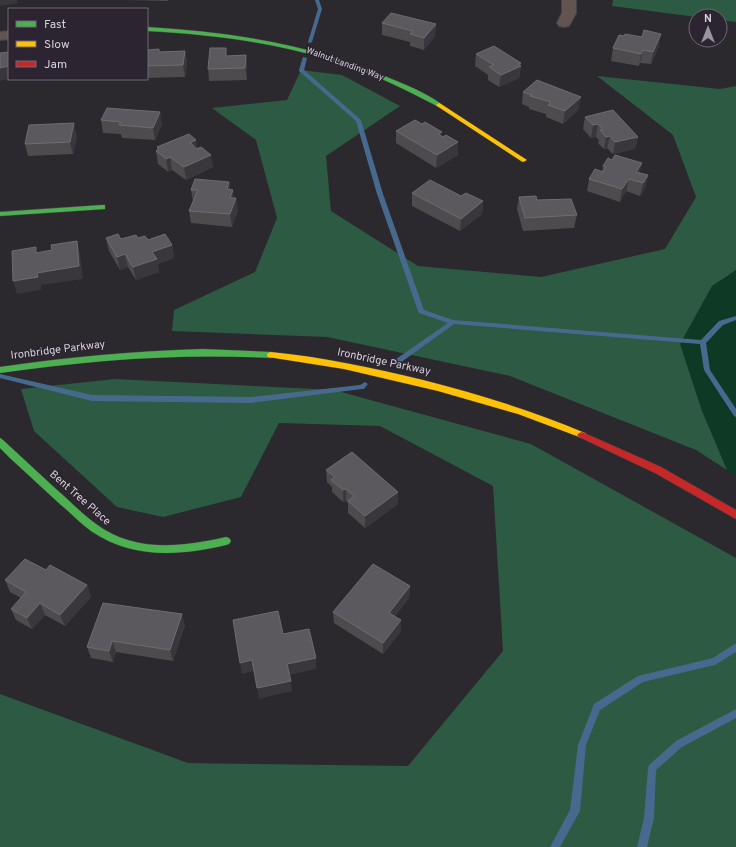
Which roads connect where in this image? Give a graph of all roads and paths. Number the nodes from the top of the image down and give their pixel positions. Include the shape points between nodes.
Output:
1 (569, 0) edge
2 (564, 23) dead end
3 (148, 29) edge
4 (522, 160) dead end
5 (102, 207) dead end
6 (0, 214) edge
7 (0, 370) edge
8 (0, 442) edge
9 (736, 515) edge
10 (226, 541) dead end

1 - 2 street via 569,13
3 - 4 street, Walnut Landing Way via 230,35 274,42 332,57 426,98
5 - 6 street
7 - 9 street, Ironbridge Parkway via 46,362 131,354 195,352 254,354 361,368 462,393 563,427 668,474
8 - 10 street, Bent Tree Place via 99,532 121,544 147,550 175,552

